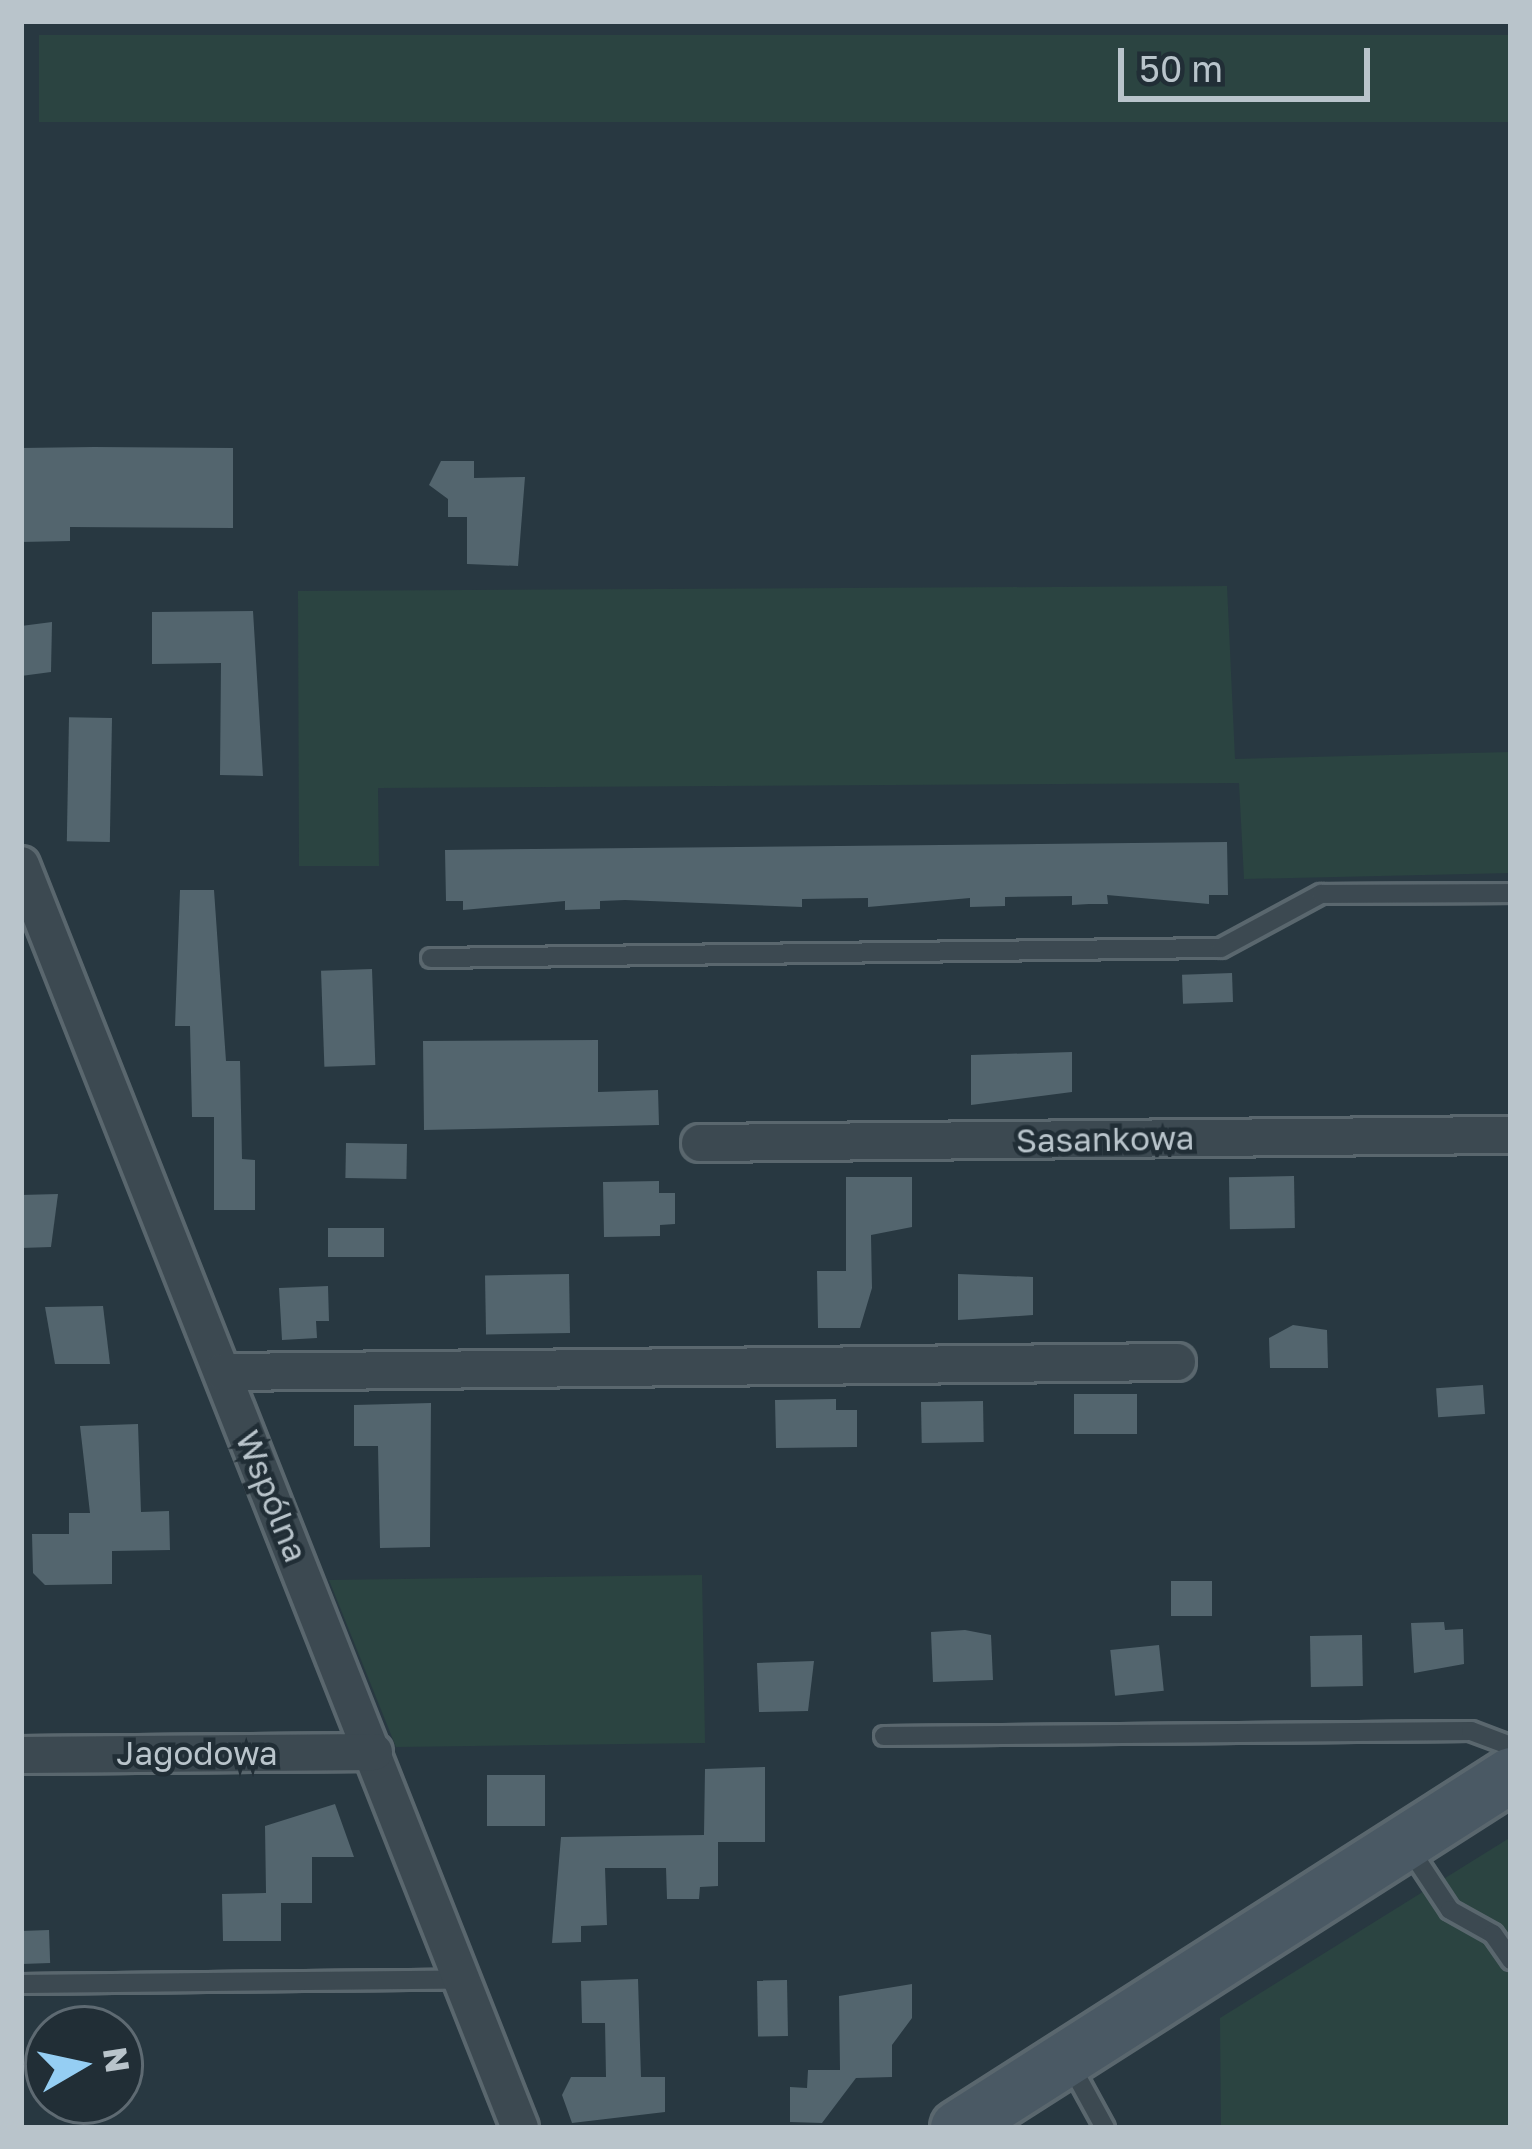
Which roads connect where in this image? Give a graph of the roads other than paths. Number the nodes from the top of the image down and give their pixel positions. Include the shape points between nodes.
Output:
1 (21, 865) edge
2 (1511, 893) edge
3 (431, 958) dead end
4 (1511, 1135) edge
5 (700, 1143) dead end
6 (1177, 1362) dead end
7 (223, 1372) junction
8 (884, 1736) dead end
9 (1511, 1746) edge
10 (374, 1752) junction
11 (21, 1755) edge
12 (1511, 1775) edge
13 (1406, 1844) junction
14 (1511, 1960) edge
15 (462, 1979) junction
16 (21, 1984) edge
17 (1067, 2058) junction
18 (520, 2128) edge
19 (958, 2128) edge
20 (1105, 2128) edge

1 - 7 street, Wspólna
2 - 3 lane via 1321,894 1221,948
4 - 5 street, Sasankowa
6 - 7 street
7 - 10 street, Wspólna
8 - 9 lane via 1471,1731
10 - 11 street, Jagodowa
10 - 15 street, Wspólna
12 - 13 street
13 - 14 lane via 1450,1910 1493,1934
13 - 17 street
15 - 16 lane
15 - 18 street, Wspólna
17 - 19 street
17 - 20 lane

